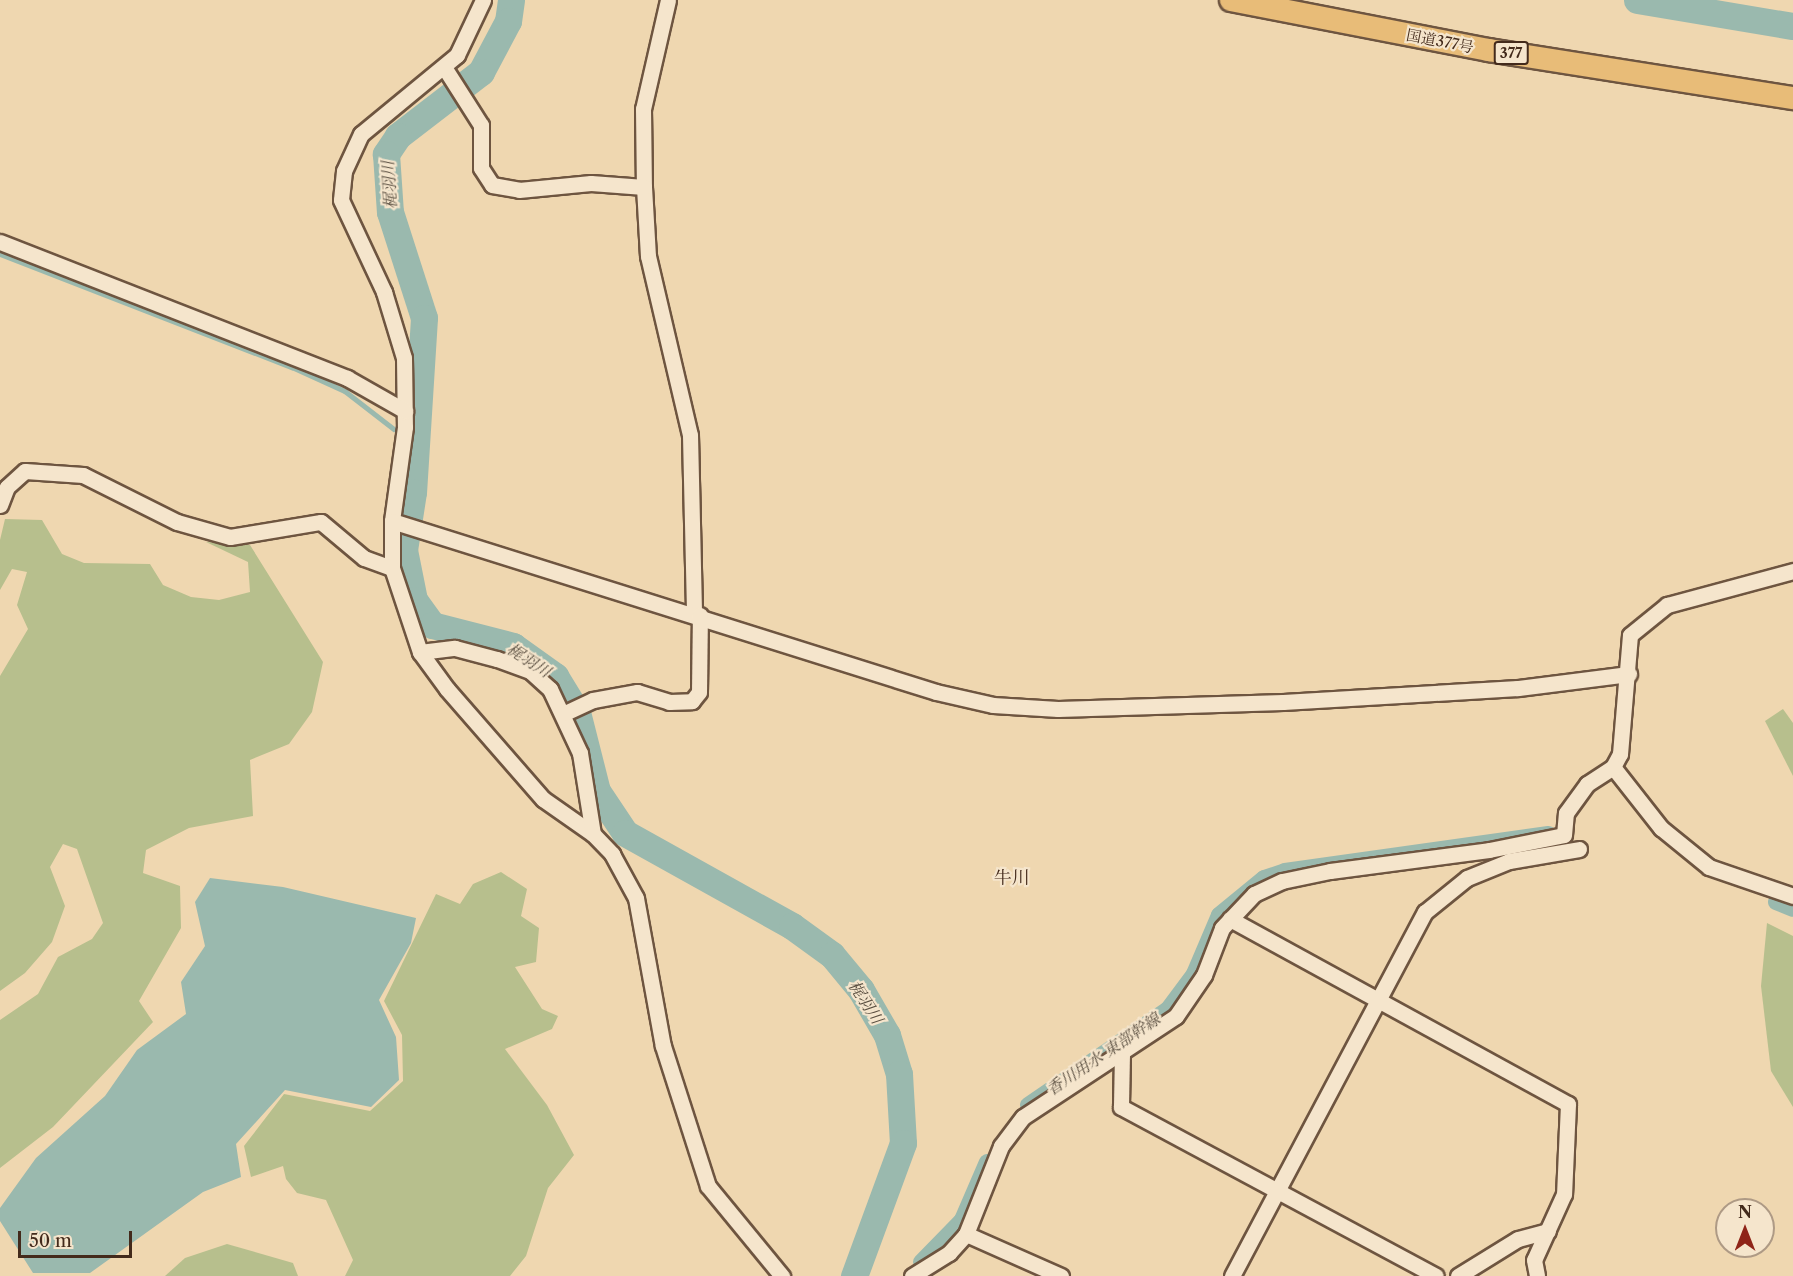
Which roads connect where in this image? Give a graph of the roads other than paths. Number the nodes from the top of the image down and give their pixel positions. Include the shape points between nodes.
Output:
1 (483, 0) edge
2 (668, 0) edge
3 (1231, 0) edge
4 (448, 71) junction
5 (1793, 98) edge
6 (644, 187) junction
7 (0, 242) edge
8 (405, 411) junction
9 (0, 505) edge
10 (396, 522) junction
11 (392, 568) junction
12 (1793, 571) edge
13 (697, 614) junction
14 (420, 652) junction
15 (1629, 674) junction
16 (567, 712) junction
17 (1613, 767) junction
18 (593, 834) junction
19 (1579, 849) dead end
20 (1793, 896) edge
21 (1230, 919) junction
22 (1376, 1003) junction
23 (1122, 1053) junction
24 (1277, 1192) junction
25 (1548, 1230) junction
26 (966, 1234) junction
27 (782, 1276) edge
28 (912, 1276) edge
29 (1061, 1276) edge
30 (1233, 1276) edge
31 (1436, 1276) edge
32 (1458, 1276) edge
33 (1537, 1276) edge

1 - 4 street via 467,42
2 - 6 street via 643,109
3 - 5 highway, 国道377号 / 377 via 1489,50
4 - 6 street via 481,125 481,168 492,186 519,190 591,183
4 - 8 street via 361,134 344,171 341,200 384,292 404,358
6 - 13 street via 648,256 690,435
7 - 8 street via 347,378
8 - 10 street
9 - 11 street via 7,487 25,471 83,475 177,522 230,537 321,522 364,558
10 - 11 street
10 - 13 street
11 - 14 street
12 - 15 street via 1667,605 1650,615 1630,635
13 - 15 street via 936,692 993,705 1058,709 1294,701 1518,688
13 - 16 street via 699,692 692,701 669,702 637,692 593,700
14 - 16 street via 455,648 530,671 550,688
14 - 18 street via 543,799
15 - 17 street via 1620,754
16 - 18 street via 580,753
17 - 20 street via 1661,828 1709,867
17 - 21 street via 1587,784 1566,813 1564,835 1282,881 1254,894
18 - 27 street via 612,854 636,898 663,1046 708,1186
19 - 22 street via 1509,861 1444,892 1425,912
21 - 22 street
21 - 23 street via 1204,975 1176,1016
22 - 24 street
22 - 25 street via 1568,1104 1564,1194
23 - 24 street via 1121,1107
23 - 26 street via 1023,1117 1001,1146
24 - 30 street
24 - 31 street
25 - 32 street via 1518,1239
25 - 33 street via 1534,1260
26 - 28 street via 950,1253
26 - 29 street

